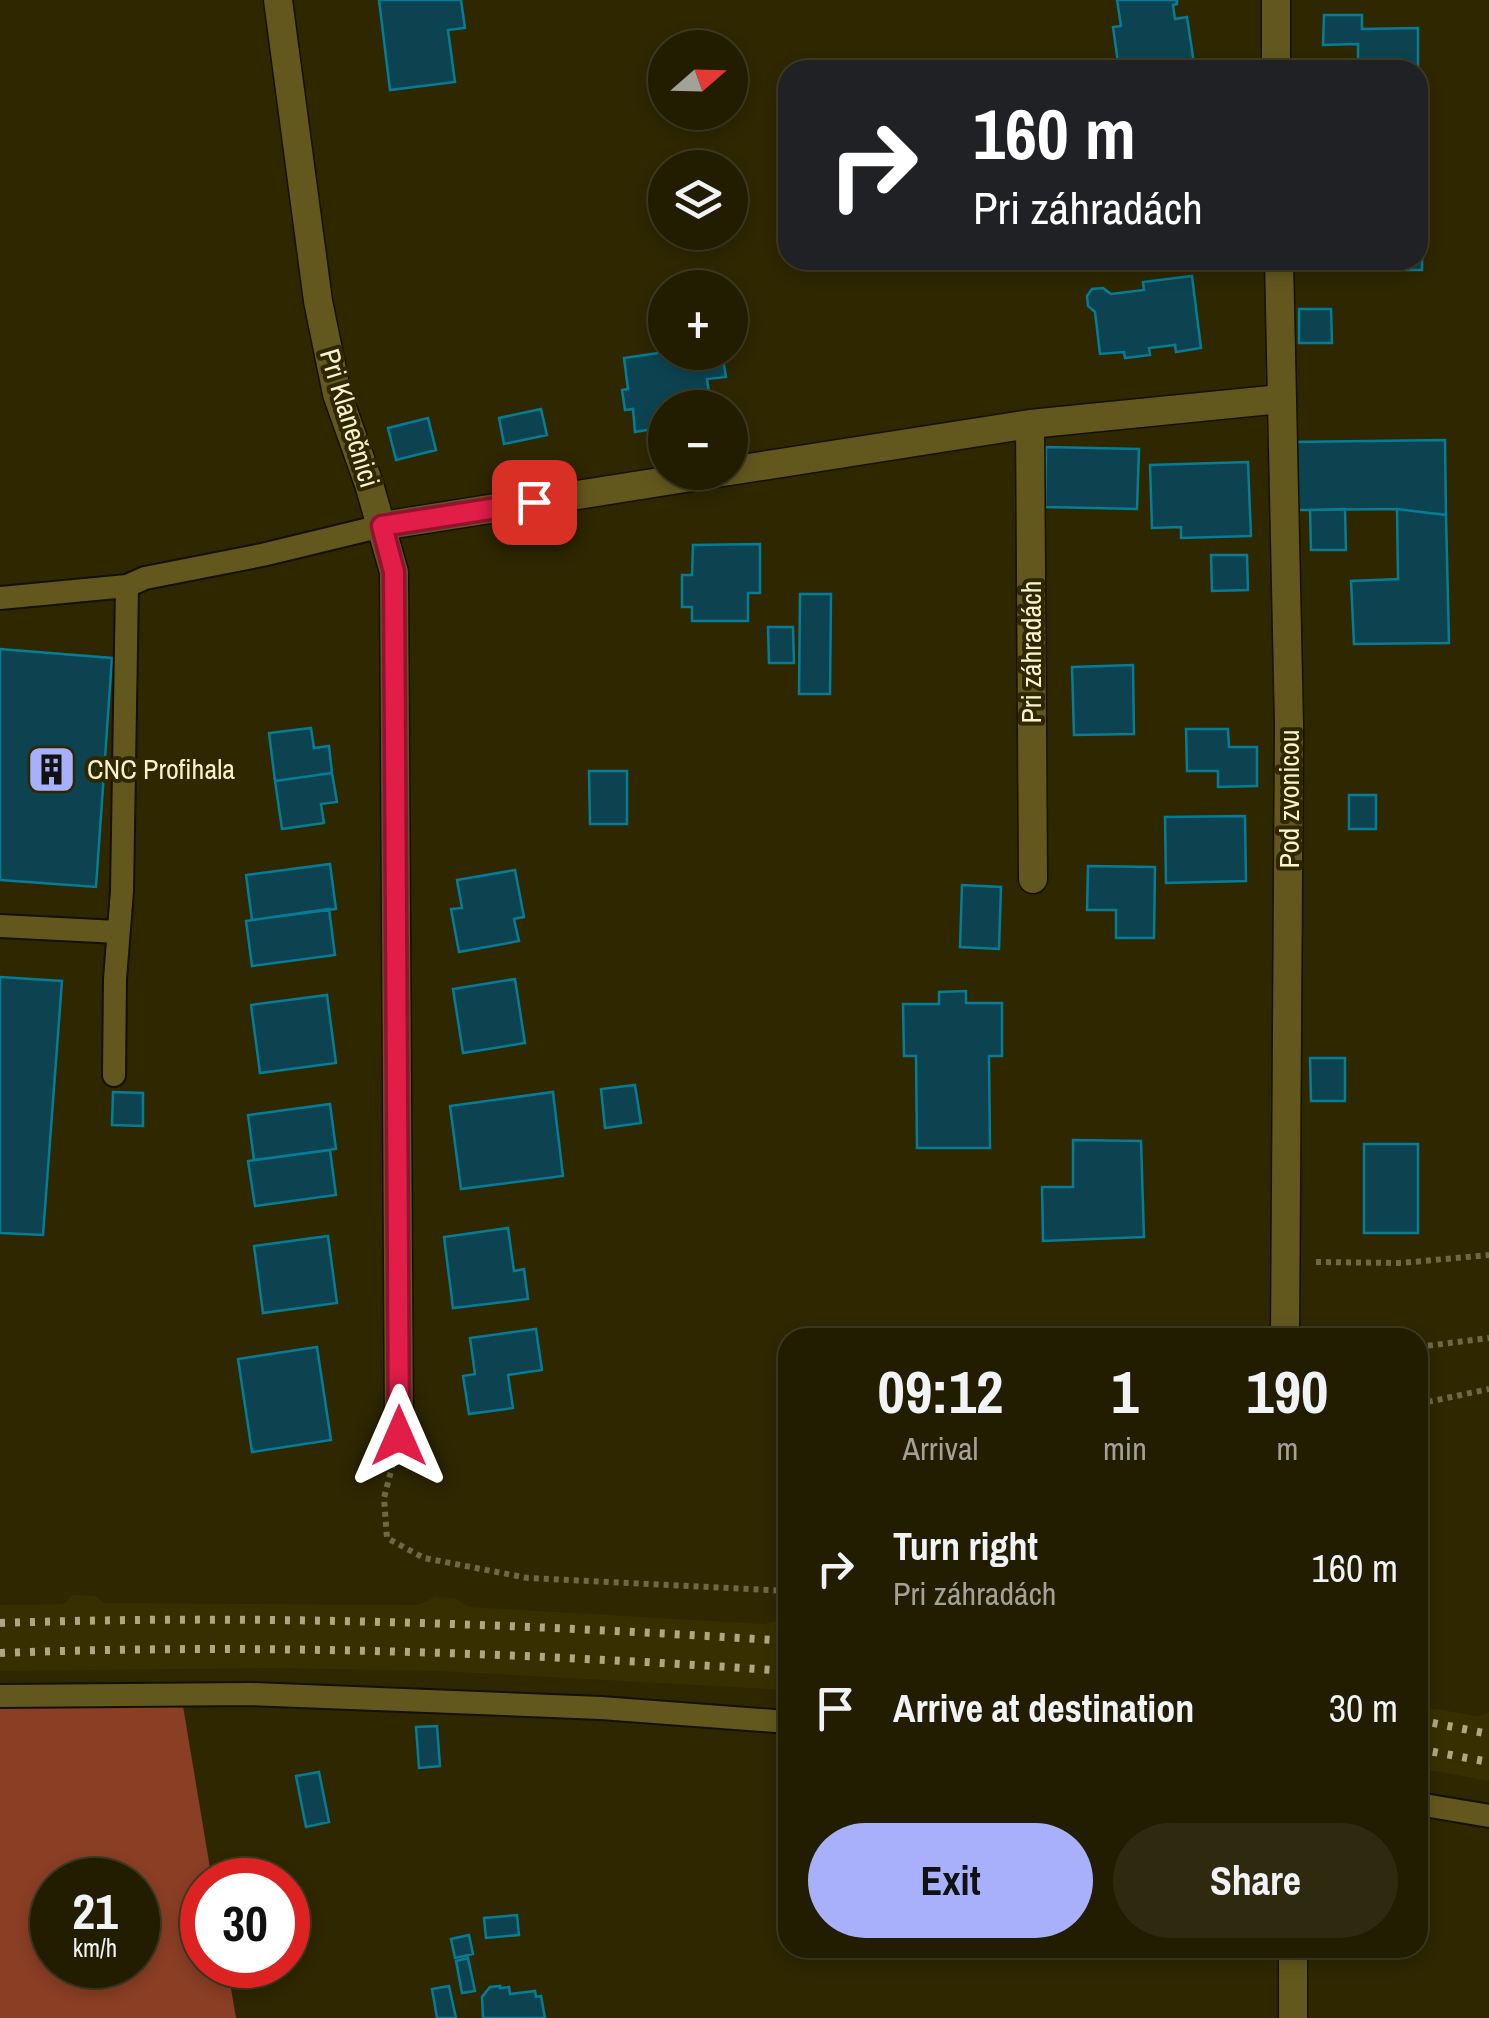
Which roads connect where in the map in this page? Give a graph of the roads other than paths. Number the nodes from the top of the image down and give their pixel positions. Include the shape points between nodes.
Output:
1 (278, 0) edge
2 (1276, 0) edge
3 (1276, 60) edge
4 (1279, 270) edge
5 (1281, 399) junction
6 (1030, 424) junction
7 (748, 469) edge
8 (648, 484) edge
9 (382, 526) junction
10 (128, 586) junction
11 (0, 598) edge
12 (1033, 879) dead end
13 (0, 926) edge
14 (118, 932) junction
15 (114, 1074) dead end
16 (1285, 1328) edge
17 (399, 1436) road end
18 (0, 1696) edge
19 (778, 1721) edge
20 (1428, 1806) edge
21 (1489, 1816) edge
22 (1292, 1958) edge
23 (1293, 2018) edge

1 - 9 street, Pri Klanečnici via 318,301 338,394
2 - 3 street
4 - 5 street, Pod zvonicou
5 - 6 street
5 - 16 street, Pod zvonicou via 1289,725
6 - 7 street
6 - 12 street, Pri záhradách
8 - 9 street
9 - 10 lane
9 - 17 street, Pri Klanečnici via 394,572
10 - 11 lane
10 - 14 lane
13 - 14 lane
14 - 15 lane
18 - 19 lane via 250,1694
20 - 21 lane
22 - 23 street

